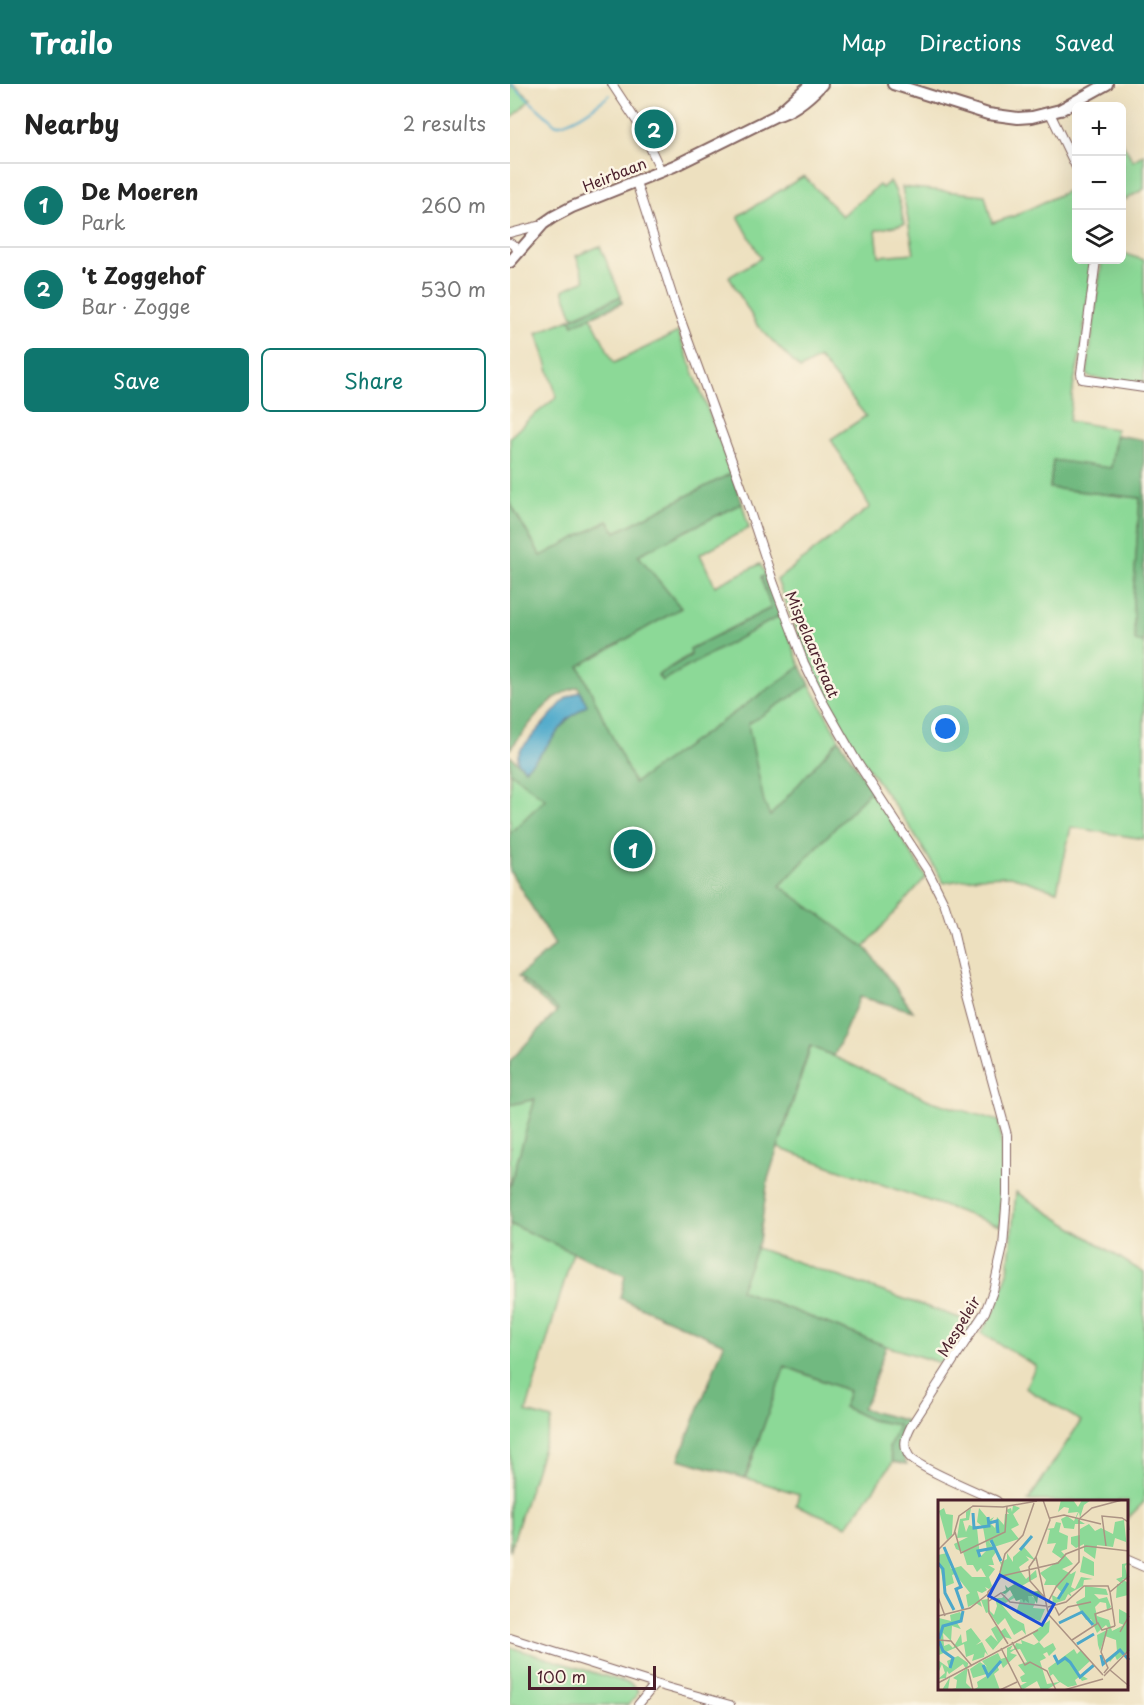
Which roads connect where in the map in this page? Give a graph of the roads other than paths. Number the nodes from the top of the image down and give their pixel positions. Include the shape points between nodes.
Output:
1 (612, 84) edge
2 (812, 84) edge
3 (822, 84) edge
4 (893, 84) edge
5 (1107, 84) edge
6 (1050, 113) junction
7 (775, 117) junction
8 (1072, 157) edge
9 (661, 171) junction
10 (636, 182) junction
11 (542, 225) junction
12 (510, 233) edge
13 (510, 243) edge
14 (518, 252) junction
15 (510, 262) edge
16 (1095, 264) edge
17 (1144, 388) edge
18 (998, 1099) joint
19 (996, 1500) edge
20 (1129, 1560) edge
21 (1144, 1567) edge
22 (510, 1638) edge
23 (655, 1684) junction
24 (638, 1705) edge
25 (730, 1705) edge

1 - 9 street via 641,128
2 - 7 main road, Heirbaan
3 - 7 main road, Heirbaan via 798,105
4 - 6 main road via 999,116
5 - 6 main road
6 - 8 street
7 - 9 main road, Heirbaan
9 - 10 main road, Heirbaan
10 - 11 main road, Heirbaan via 572,207
10 - 18 street, Mispelaarstraat via 675,304 804,663 829,714 944,903
11 - 12 street
11 - 14 main road, Heirbaan
13 - 14 street
14 - 15 main road, Heirbaan
16 - 17 street via 1082,379
18 - 19 street, Mespeleir via 1007,1135 1007,1189 1003,1246 993,1291 985,1312 911,1426 905,1449 911,1460
20 - 21 street
22 - 23 street
23 - 24 street
23 - 25 street

